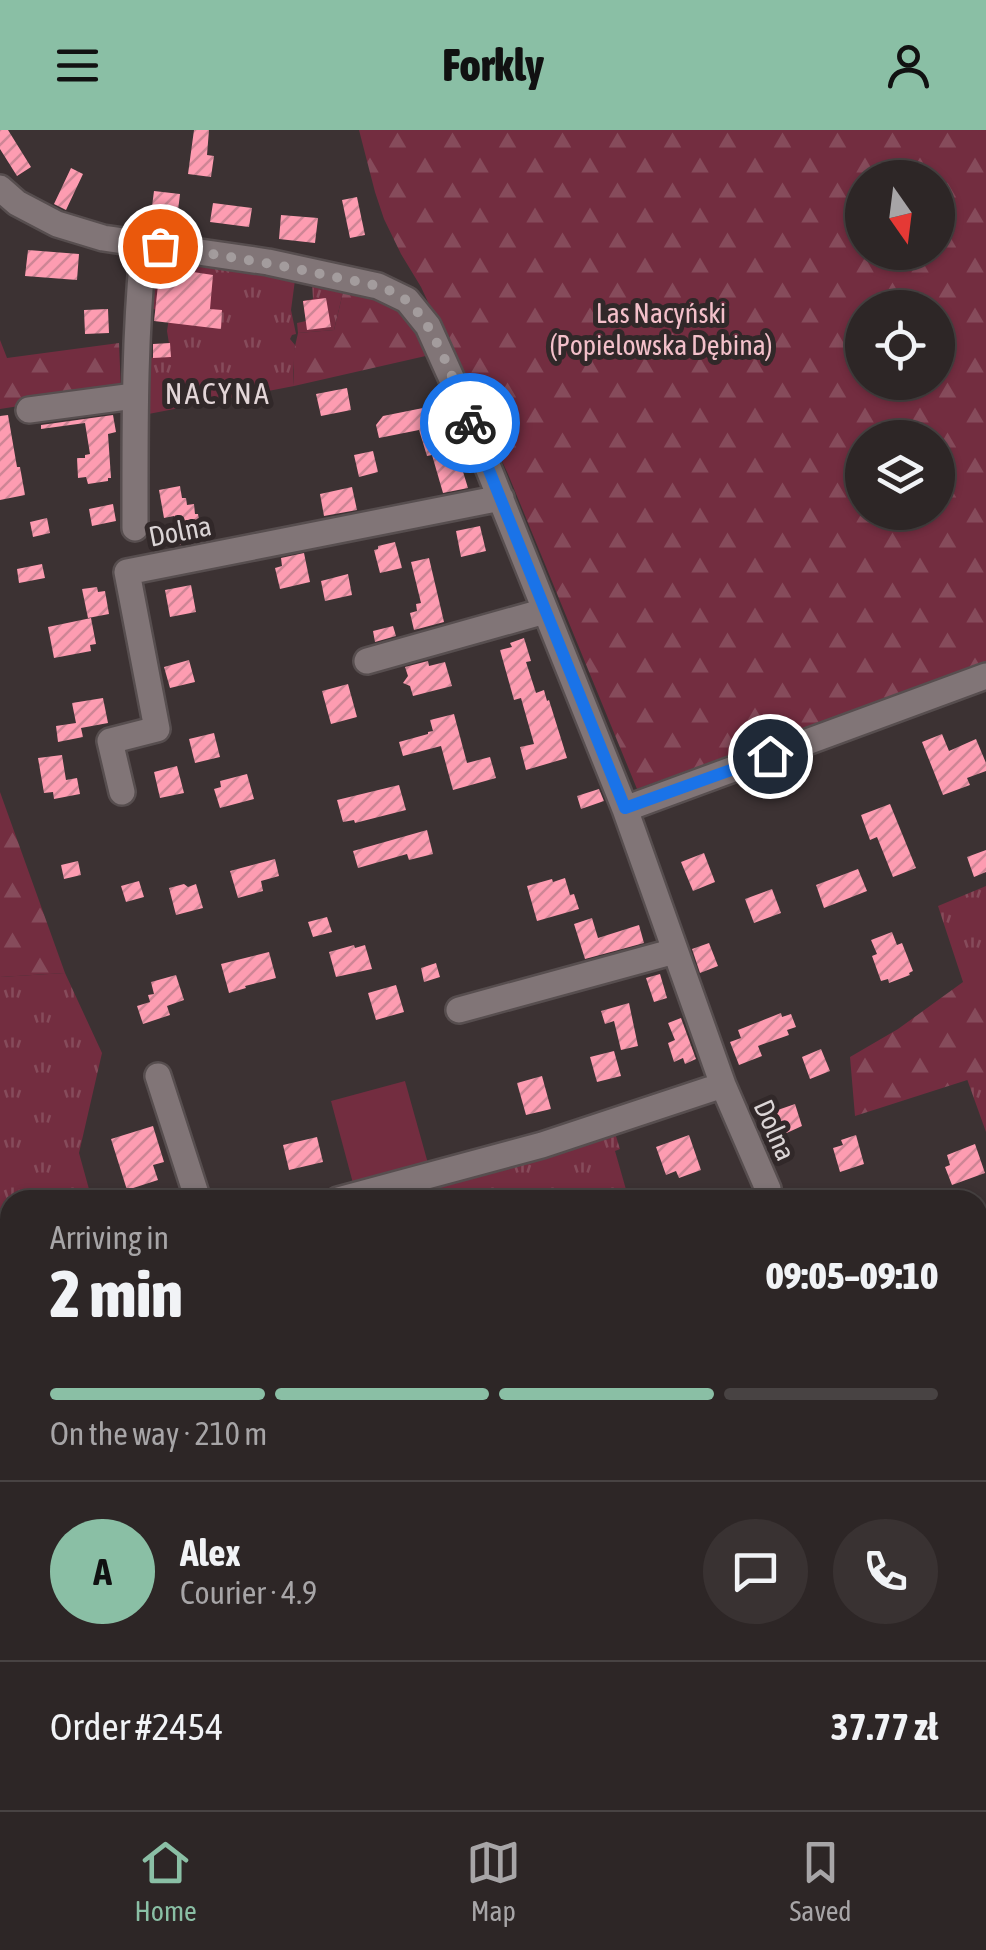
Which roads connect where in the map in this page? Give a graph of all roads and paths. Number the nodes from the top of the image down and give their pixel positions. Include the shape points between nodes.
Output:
1 (0, 188) edge
2 (144, 244) junction
3 (134, 396) junction
4 (29, 410) dead end
5 (500, 498) junction
6 (135, 528) dead end
7 (545, 612) junction
8 (367, 660) dead end
9 (986, 676) edge
10 (122, 792) dead end
11 (625, 808) junction
12 (675, 951) junction
13 (459, 1010) dead end
14 (158, 1076) dead end
15 (723, 1086) junction
16 (195, 1190) edge
17 (376, 1190) edge
18 (768, 1190) edge

1 - 2 street, Dolna via 57,224
2 - 3 street, Dolna
2 - 5 street, Dolna via 268,262 378,286 406,300 428,326
3 - 4 street
3 - 6 street, Dolna
5 - 7 street, Dolna
5 - 10 street, Dolna via 127,572 157,729 110,740
7 - 8 street
7 - 11 street, Dolna
9 - 11 street
11 - 12 street, Dolna
12 - 13 street
12 - 15 street, Dolna
14 - 16 street
15 - 17 street, Dolna via 542,1146
15 - 18 street, Dolna

